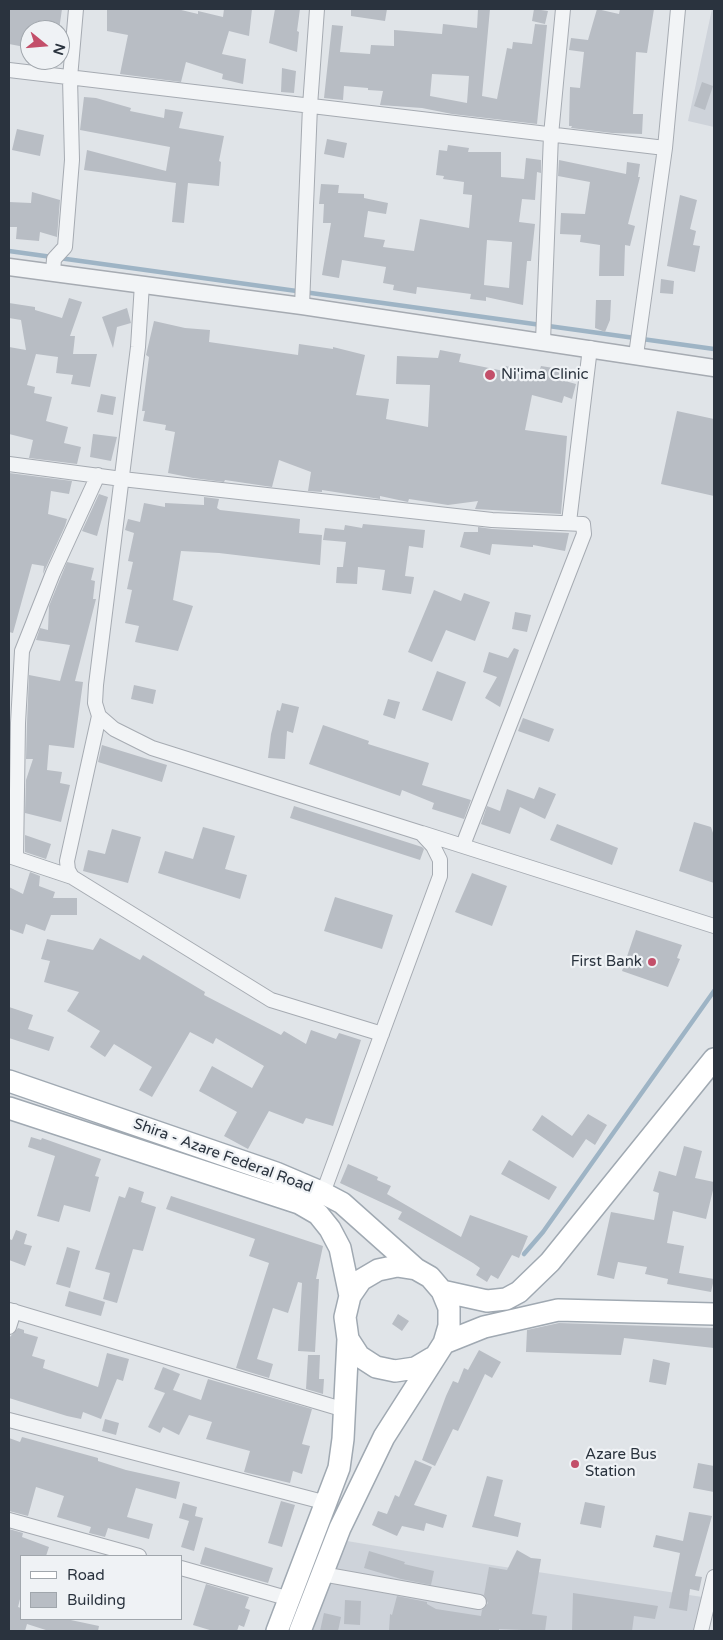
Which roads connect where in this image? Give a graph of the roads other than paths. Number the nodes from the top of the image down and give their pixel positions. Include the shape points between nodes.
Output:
1 (76, 9) edge
2 (317, 9) edge
3 (563, 9) edge
4 (678, 9) edge
5 (9, 70) edge
6 (70, 78) junction
7 (310, 106) junction
8 (551, 135) junction
9 (665, 148) junction
10 (54, 265) junction
11 (9, 267) edge
12 (142, 284) junction
13 (302, 295) junction
14 (543, 329) junction
15 (637, 343) junction
16 (590, 348) junction
17 (714, 368) edge
18 (9, 464) edge
19 (98, 475) junction
20 (122, 479) junction
21 (569, 522) junction
22 (99, 716) junction
23 (421, 833) junction
24 (463, 845) junction
25 (12, 857) edge
26 (72, 878) junction
27 (714, 926) edge
28 (382, 1034) junction
29 (714, 1059) edge
30 (9, 1081) edge
31 (9, 1108) edge
32 (116, 1116) junction
33 (112, 1140) junction
34 (324, 1193) junction
35 (416, 1269) junction
36 (442, 1291) junction
37 (350, 1296) junction
38 (11, 1311) edge
39 (714, 1314) edge
40 (9, 1327) edge
41 (348, 1339) junction
42 (438, 1350) junction
43 (345, 1410) junction
44 (9, 1420) edge
45 (327, 1503) junction
46 (9, 1520) edge
47 (135, 1555) edge
48 (182, 1568) edge
49 (322, 1574) junction
50 (714, 1577) edge
51 (290, 1599) junction
52 (479, 1602) dead end
53 (277, 1631) edge
54 (300, 1631) edge
55 (701, 1631) edge

1 - 6 street
2 - 7 street
3 - 8 street
4 - 9 street
5 - 6 street
6 - 7 street
6 - 10 street via 72,160 64,247
7 - 8 street
7 - 13 street
8 - 9 street
8 - 14 street
9 - 15 street
10 - 11 street
10 - 12 street
12 - 13 street
12 - 20 street
13 - 14 street
14 - 16 street
15 - 16 street
15 - 17 street
16 - 21 street
18 - 19 street
19 - 20 street
19 - 25 street via 53,572 22,651
20 - 21 street via 492,520
20 - 22 street via 96,685 95,703
21 - 24 street via 583,524 584,534
22 - 23 street via 114,729 152,748
22 - 26 street via 67,861
23 - 24 street
23 - 28 street via 440,860 440,876
24 - 27 street
25 - 26 street
26 - 28 street via 271,1000
28 - 34 street
29 - 36 main road via 550,1262 519,1292 506,1299 486,1301
30 - 32 main road, Shira - Azare Federal Road
31 - 33 main road, Shira - Azare Federal Road
32 - 33 main road
32 - 34 main road, Shira - Azare Federal Road
33 - 37 main road, Shira - Azare Federal Road via 265,1190 300,1203 318,1214 340,1248
34 - 35 main road, Shira - Azare Federal Road via 342,1203
35 - 36 main road via 430,1277
35 - 37 main road via 397,1266 378,1270 361,1280
36 - 42 main road via 449,1308 449,1326
37 - 41 main road via 345,1317
38 - 40 street
38 - 43 street
39 - 42 main road via 558,1310 484,1327
41 - 42 main road via 359,1356 376,1367 395,1372 415,1368
41 - 43 main road
42 - 49 main road via 384,1437 340,1528
43 - 45 main road via 339,1468
44 - 45 street
45 - 51 main road
46 - 47 street
48 - 51 street
49 - 52 street
49 - 54 main road
50 - 55 street
51 - 53 main road

